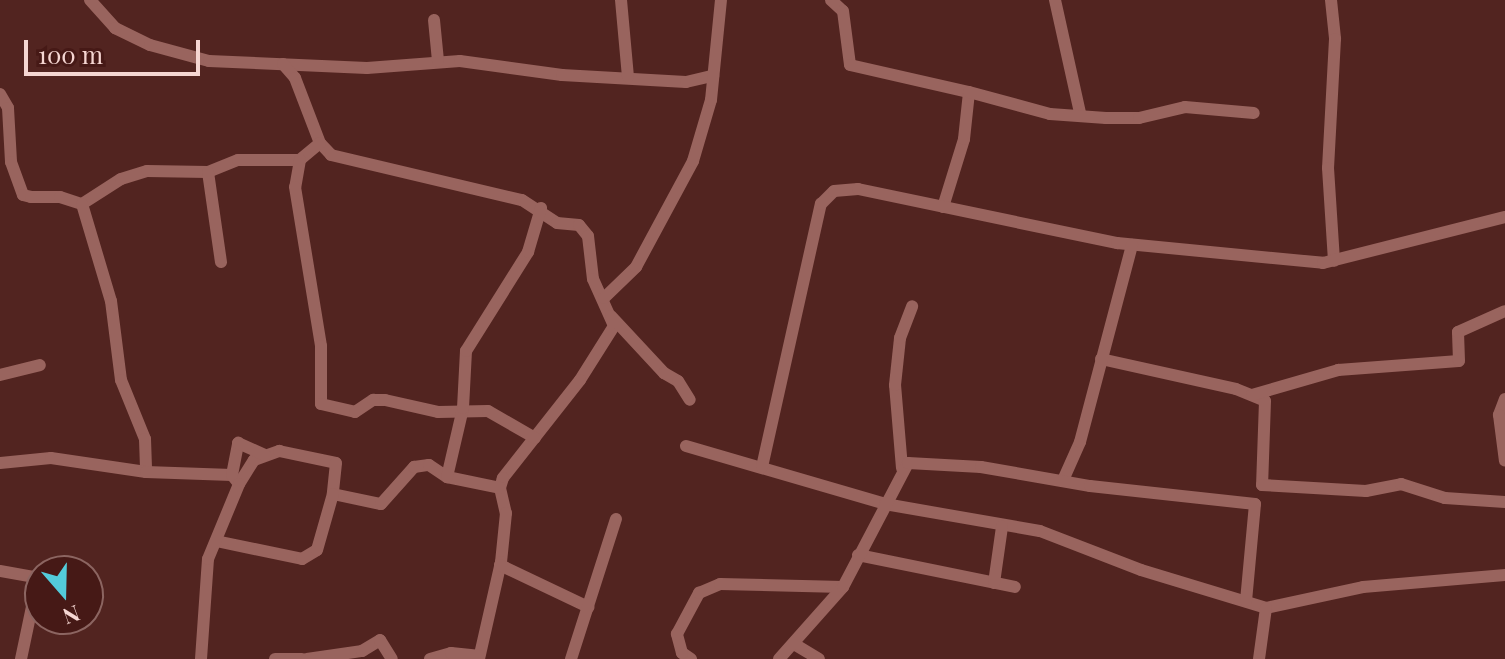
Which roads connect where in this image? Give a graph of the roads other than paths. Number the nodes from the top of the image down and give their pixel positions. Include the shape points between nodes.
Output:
1 (90, 0) edge
2 (621, 0) edge
3 (721, 0) edge
4 (831, 0) edge
5 (1055, 0) edge
6 (1331, 0) edge
7 (434, 20) dead end
8 (625, 58) junction
9 (438, 61) junction
10 (283, 64) junction
11 (610, 76) junction
12 (713, 76) junction
13 (628, 77) junction
14 (969, 92) junction
15 (0, 94) edge
16 (1080, 113) junction
17 (1254, 113) dead end
18 (320, 143) junction
19 (300, 160) junction
20 (208, 172) junction
21 (82, 204) junction
22 (943, 207) junction
23 (541, 208) junction
24 (1505, 217) edge
25 (1336, 244) junction
26 (1132, 245) junction
27 (1350, 258) junction
28 (1334, 261) junction
29 (221, 262) dead end
30 (604, 298) junction
31 (912, 306) dead end
32 (1505, 311) edge
33 (611, 316) junction
34 (1101, 359) junction
35 (40, 365) dead end
36 (0, 375) edge
37 (1249, 396) junction
38 (1505, 399) edge
39 (690, 400) dead end
40 (463, 408) junction
41 (535, 438) junction
42 (686, 446) dead end
43 (265, 455) junction
44 (904, 461) junction
45 (1505, 461) edge
46 (0, 463) edge
47 (762, 467) junction
48 (146, 472) junction
49 (447, 477) junction
50 (1064, 478) junction
51 (236, 480) junction
52 (500, 488) junction
53 (333, 494) junction
54 (1505, 502) edge
55 (885, 504) junction
56 (616, 519) dead end
57 (1002, 527) junction
58 (216, 541) junction
59 (858, 555) junction
60 (500, 565) junction
61 (0, 571) edge
62 (24, 575) edge
63 (1505, 575) edge
64 (994, 583) junction
65 (843, 587) junction
66 (1015, 587) dead end
67 (1246, 601) junction
68 (588, 607) junction
69 (1266, 608) junction
70 (26, 635) edge
71 (794, 644) junction
72 (479, 657) edge
73 (21, 659) edge
74 (201, 659) edge
75 (275, 659) edge
76 (304, 659) edge
77 (392, 659) edge
78 (430, 659) edge
79 (571, 659) edge
80 (691, 659) edge
81 (779, 659) edge
82 (819, 659) edge
83 (1259, 659) edge

1 - 10 street via 115,28 150,45 209,61
2 - 8 street
3 - 12 street
4 - 14 street via 843,11 850,65
5 - 16 street
6 - 25 street via 1335,39 1328,182
7 - 9 street
8 - 11 street
8 - 13 street
9 - 10 street via 367,68
9 - 11 street
10 - 18 street via 295,78
11 - 13 street
12 - 13 street via 686,82
12 - 30 street via 693,161 636,267
14 - 16 street via 1050,114
14 - 22 street via 964,139
15 - 21 street via 8,108 11,162 23,195
16 - 17 street via 1139,118 1185,107
18 - 19 street
18 - 23 street via 348,161 441,178
19 - 20 street via 238,160
19 - 40 street via 295,187 321,346 321,404 355,412 373,400 438,412
20 - 21 street via 147,171 121,179
20 - 29 street
21 - 48 street via 111,301 121,380 142,428
22 - 26 street
22 - 47 street via 858,189 825,197
23 - 30 street via 557,223 579,225 588,236 593,279
23 - 40 street via 528,252 466,351
24 - 27 street
25 - 27 street
25 - 28 street
26 - 28 street
26 - 34 street
27 - 28 street
30 - 33 street
31 - 44 street via 900,338 895,385
32 - 37 street via 1458,332 1459,361 1338,370
33 - 39 street via 664,373 675,378
33 - 41 street via 614,326 605,342
34 - 37 street
34 - 50 street via 1080,442
35 - 36 street
37 - 54 street via 1265,401 1262,485 1366,491 1401,484 1445,498
38 - 45 street via 1499,415
40 - 41 street via 488,411
40 - 49 street
41 - 52 street
42 - 47 street
43 - 51 street
43 - 51 street via 238,443
43 - 53 street via 279,451 336,463
44 - 50 street
44 - 55 street
46 - 48 street via 51,458
47 - 55 street via 805,485
48 - 51 street
49 - 52 street
49 - 53 street via 429,465 414,467 381,504
50 - 67 street via 1104,488 1255,504
51 - 58 street
52 - 60 street via 506,513
53 - 58 street via 317,550 302,559
55 - 57 street
55 - 59 street
56 - 68 street
57 - 64 street
57 - 67 street via 1055,535 1141,570
58 - 74 street via 206,569
59 - 64 street
59 - 65 street
60 - 68 street
60 - 72 street
61 - 62 street
63 - 69 street via 1363,587
64 - 66 street
65 - 71 street
65 - 80 street via 720,584 699,593 677,634 682,653
67 - 69 street
68 - 79 street
69 - 83 street
70 - 73 street
71 - 81 street
71 - 82 street
72 - 78 street via 451,653
75 - 76 street
76 - 77 street via 362,651 380,640

